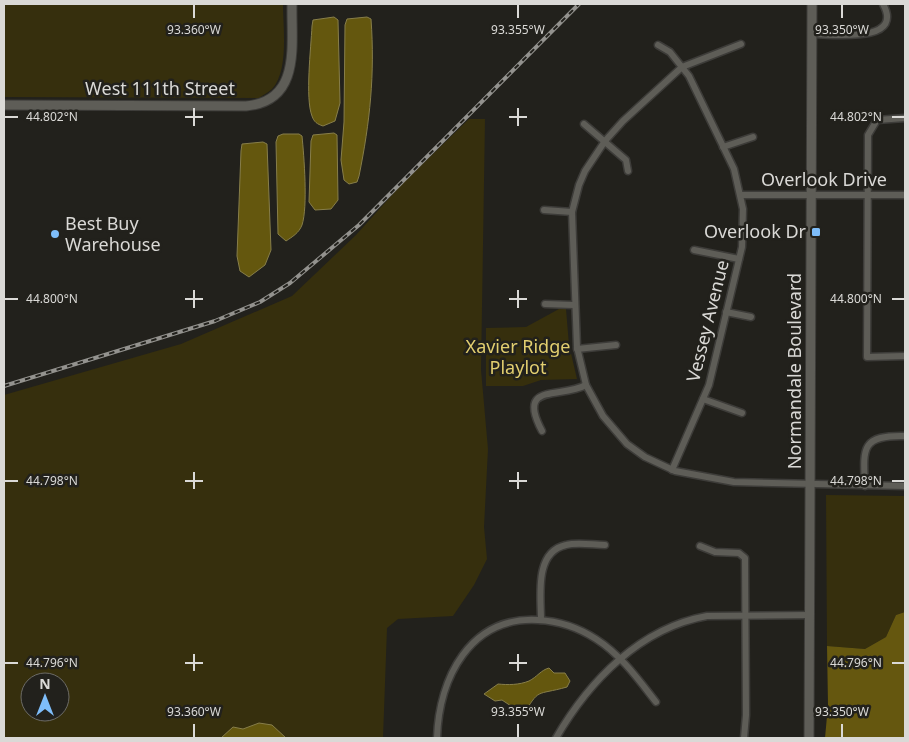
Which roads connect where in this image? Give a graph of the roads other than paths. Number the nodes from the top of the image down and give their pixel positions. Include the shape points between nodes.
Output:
1 (292, 4) edge
2 (812, 4) edge
3 (883, 4) edge
4 (812, 34) junction
5 (741, 44) dead end
6 (658, 45) dead end
7 (682, 67) junction
8 (4, 105) edge
9 (905, 118) edge
10 (584, 124) dead end
11 (752, 137) dead end
12 (605, 141) junction
13 (723, 147) junction
14 (628, 171) dead end
15 (742, 195) junction
16 (905, 195) edge
17 (812, 196) junction
18 (868, 196) junction
19 (544, 210) dead end
20 (572, 212) junction
21 (694, 250) dead end
22 (739, 259) junction
23 (545, 304) dead end
24 (574, 305) junction
25 (726, 312) junction
26 (751, 317) dead end
27 (616, 345) dead end
28 (577, 349) junction
29 (905, 356) edge
30 (586, 385) junction
31 (703, 399) junction
32 (742, 413) dead end
33 (542, 431) dead end
34 (905, 436) edge
35 (672, 470) junction
36 (811, 484) junction
37 (864, 486) junction
38 (905, 486) edge
39 (605, 545) dead end
40 (700, 546) dead end
41 (745, 615) junction
42 (810, 615) junction
43 (541, 620) junction
44 (621, 659) junction
45 (656, 702) dead end
46 (437, 738) edge
47 (556, 738) edge
48 (744, 738) edge
49 (809, 738) edge

1 - 8 street, West 111th Street via 291,62 287,81 282,90 266,102 256,105
2 - 4 street, Normandale Boulevard
3 - 4 street via 886,21 879,31
4 - 17 street, Normandale Boulevard
5 - 7 street
6 - 7 street, Vessey Avenue via 670,52
7 - 12 street
7 - 13 street, Vessey Avenue
9 - 18 street via 881,119 873,123 868,135
10 - 12 street
11 - 13 street
12 - 14 street via 626,160
12 - 20 street via 585,171
13 - 15 street, Vessey Avenue
15 - 17 street, Overlook Drive
15 - 22 street, Vessey Avenue via 743,240
16 - 18 street, Overlook Drive
17 - 18 street, Overlook Drive
17 - 36 street, Normandale Boulevard
18 - 29 street via 867,357
19 - 20 street
20 - 24 street
21 - 22 street
22 - 25 street, Vessey Avenue
23 - 24 street
24 - 28 street
25 - 26 street
25 - 31 street, Vessey Avenue
27 - 28 street
28 - 30 street
30 - 33 street via 570,392 538,396 536,419
30 - 35 street via 614,431 645,457
31 - 32 street
31 - 35 street, Vessey Avenue
34 - 37 street via 878,437 868,445 864,457
35 - 36 street via 734,482
36 - 37 street
36 - 42 street, Normandale Boulevard
37 - 38 street
39 - 43 street via 567,545 547,557 542,571
40 - 41 street via 715,552 739,553 745,558
41 - 42 street
41 - 44 street via 707,616 676,624 647,639
41 - 48 street
42 - 49 street, Normandale Boulevard
43 - 44 street via 580,630
43 - 46 street via 502,623 475,640 447,684 438,718
44 - 45 street
44 - 47 street via 582,699

